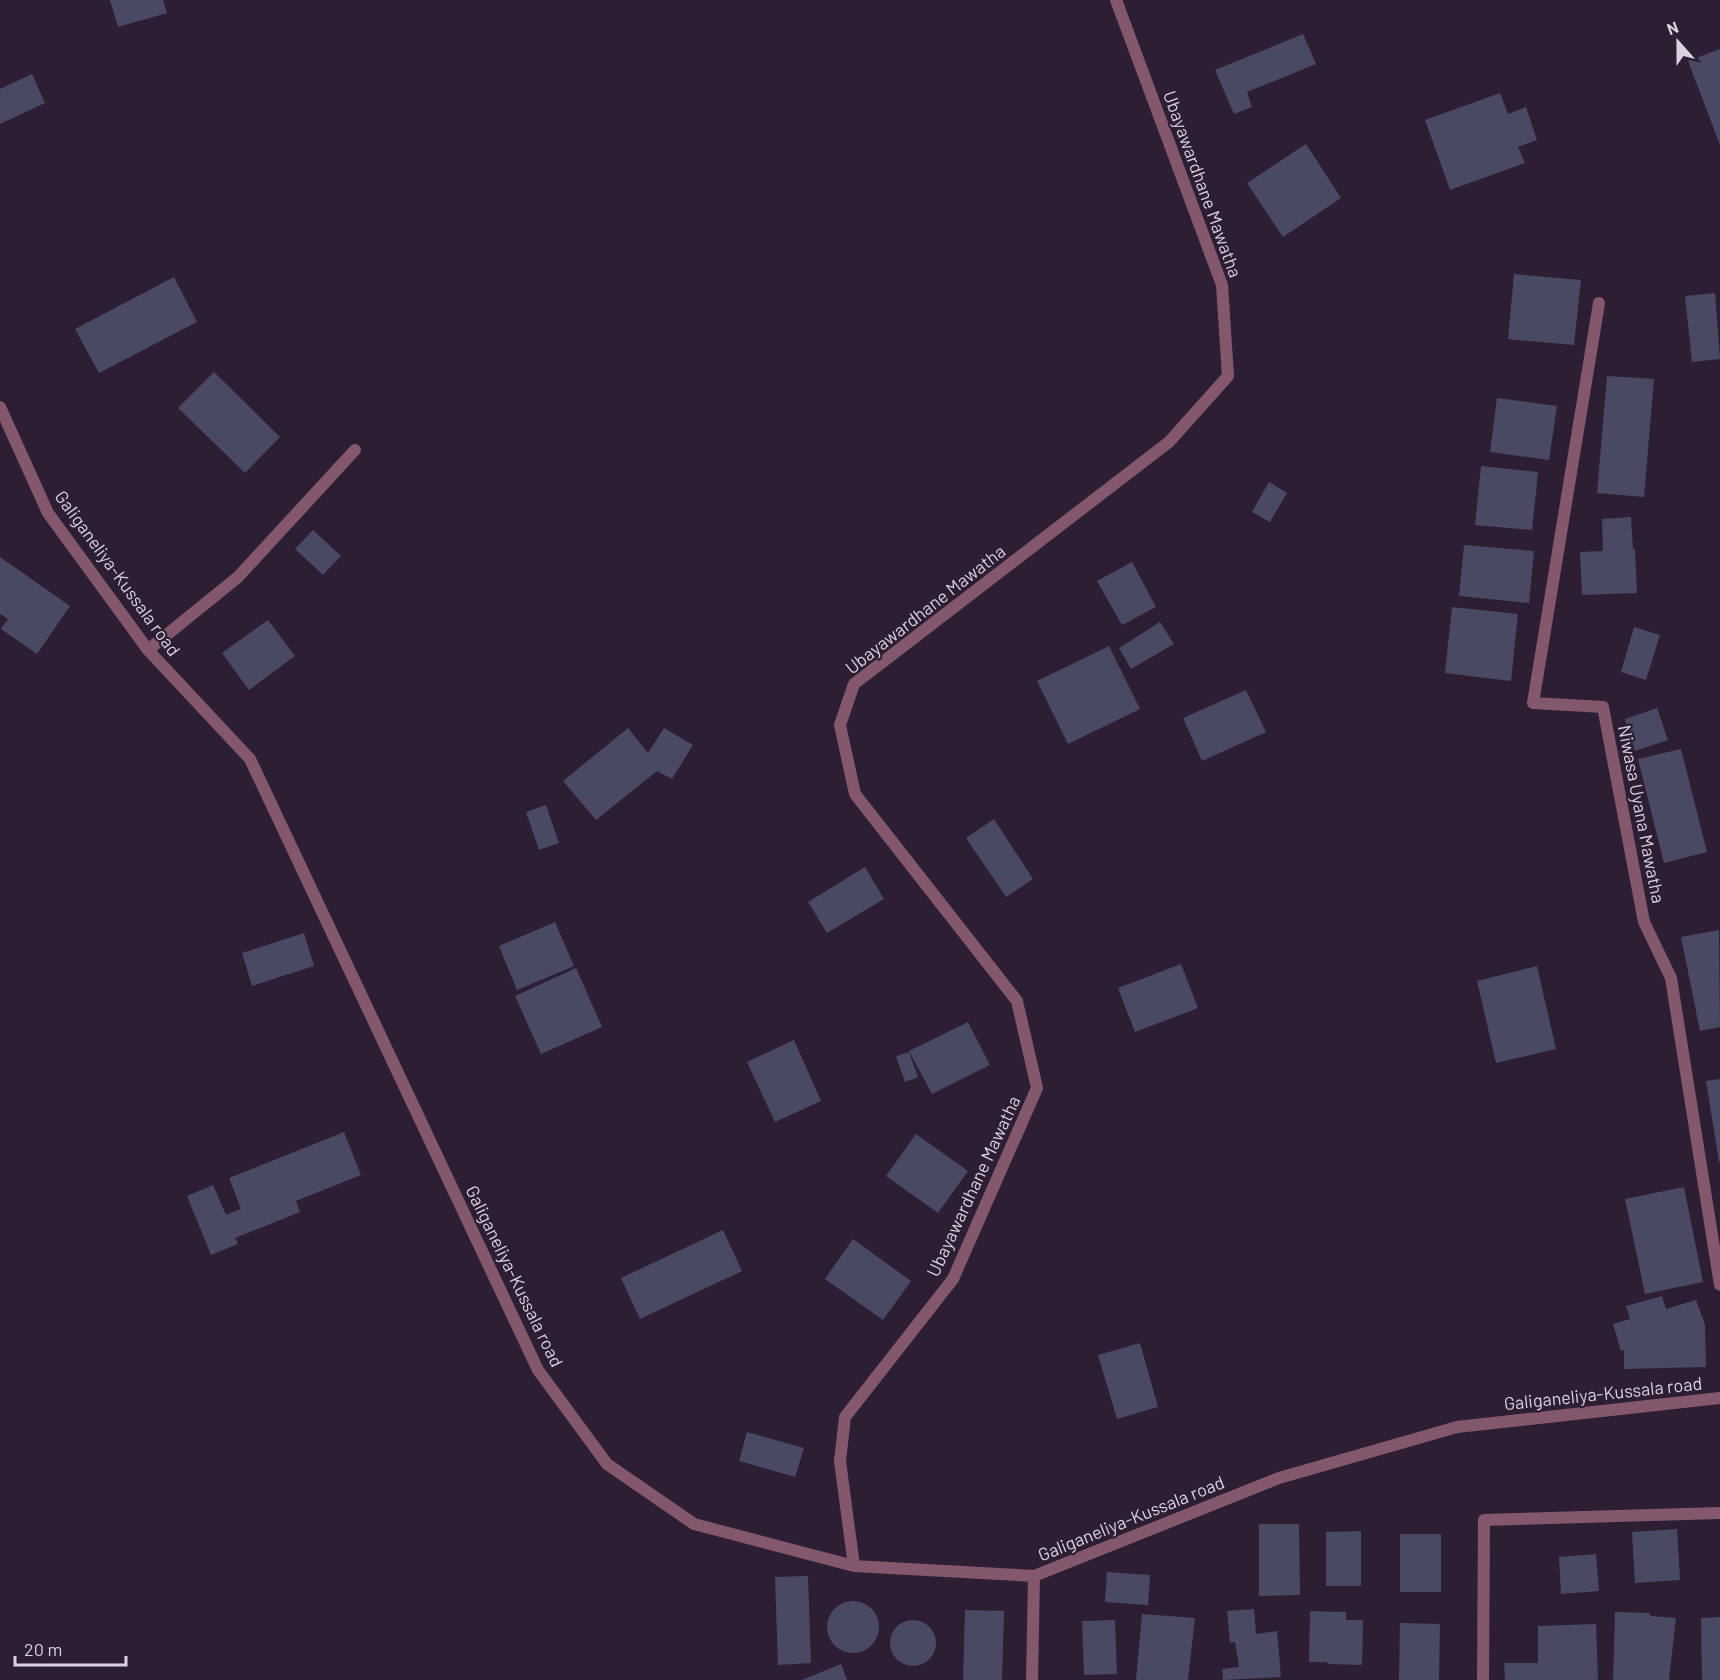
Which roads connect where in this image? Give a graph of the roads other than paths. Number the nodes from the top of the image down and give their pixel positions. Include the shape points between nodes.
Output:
1 (1116, 0) edge
2 (1599, 303) dead end
3 (0, 407) edge
4 (355, 450) dead end
5 (148, 650) junction
6 (1720, 1286) edge
7 (1720, 1398) edge
8 (1720, 1513) edge
9 (854, 1566) junction
10 (1035, 1575) junction
11 (1032, 1680) edge
12 (1483, 1680) edge

1 - 9 street, Ubayawardhane Mawatha via 1222,285 1228,376 1169,442 854,684 840,725 855,794 1017,1001 1037,1088 953,1280 845,1418 840,1461
2 - 6 street, Niwasa Uyana Mawatha via 1533,703 1604,707 1644,922 1671,978
3 - 5 street, Galiganeliya-Kussala road via 48,513
4 - 5 street via 238,577
5 - 9 street, Galiganeliya-Kussala road via 250,759 538,1370 607,1464 694,1524
7 - 10 street, Galiganeliya-Kussala road via 1457,1427 1279,1478
8 - 12 street via 1484,1520
9 - 10 street, Galiganeliya-Kussala road
10 - 11 street

